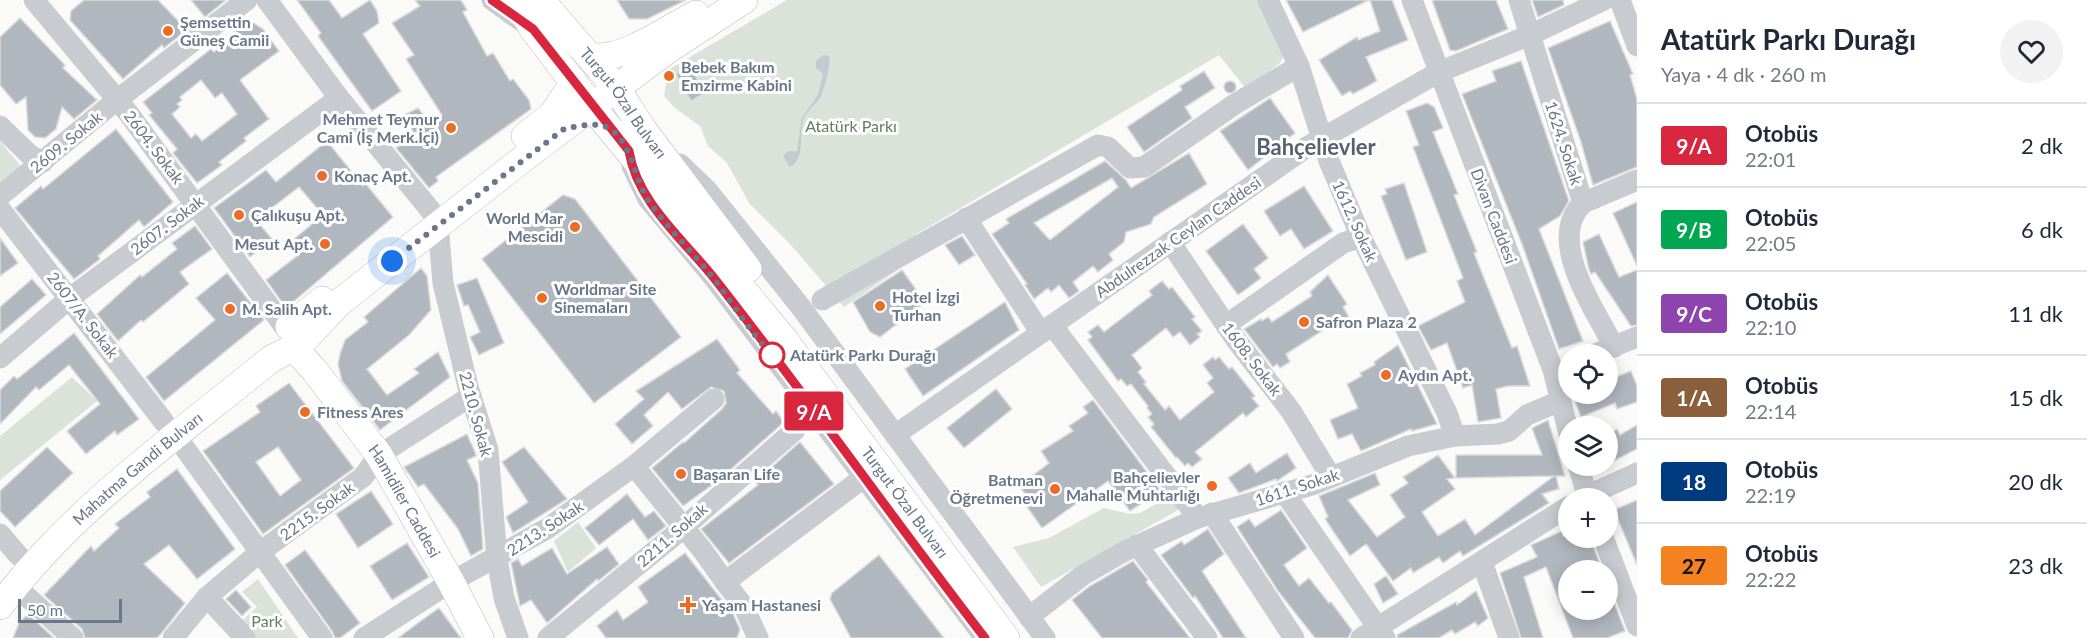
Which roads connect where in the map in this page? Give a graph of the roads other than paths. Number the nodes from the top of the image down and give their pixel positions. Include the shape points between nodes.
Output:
1 (247, 0) edge
2 (267, 0) edge
3 (492, 0) edge
4 (516, 0) edge
5 (541, 0) edge
6 (557, 0) edge
7 (724, 0) edge
8 (744, 0) edge
9 (1268, 0) edge
10 (1412, 0) edge
11 (1519, 0) edge
12 (1604, 0) edge
13 (1620, 0) edge
14 (43, 3) edge
15 (533, 29) junction
16 (570, 35) junction
17 (1530, 35) junction
18 (1637, 46) edge
19 (590, 56) junction
20 (1299, 66) junction
21 (1439, 72) junction
22 (574, 82) junction
23 (617, 89) junction
24 (339, 98) junction
25 (118, 99) junction
26 (592, 107) junction
27 (0, 126) edge
28 (564, 129) junction
29 (612, 130) junction
30 (1324, 140) junction
31 (641, 147) junction
32 (43, 162) junction
33 (1637, 180) edge
34 (0, 196) edge
35 (195, 203) junction
36 (1583, 203) junction
37 (0, 209) edge
38 (435, 218) junction
39 (966, 218) junction
40 (1361, 237) junction
41 (1170, 243) junction
42 (70, 298) junction
43 (822, 300) dead end
44 (1227, 325) junction
45 (1046, 329) junction
46 (1637, 337) edge
47 (294, 338) junction
48 (1603, 344) edge
49 (1618, 345) edge
50 (0, 358) edge
51 (1558, 360) edge
52 (471, 396) junction
53 (714, 399) dead end
54 (1558, 402) edge
55 (170, 429) junction
56 (795, 430) dead end
57 (895, 435) junction
58 (1455, 436) junction
59 (379, 455) junction
60 (634, 466) junction
61 (1637, 473) edge
62 (1331, 477) junction
63 (863, 478) junction
64 (1605, 488) edge
65 (1284, 492) junction
66 (1558, 514) edge
67 (1205, 516) junction
68 (681, 527) junction
69 (0, 534) edge
70 (1137, 545) junction
71 (1608, 548) edge
72 (260, 552) junction
73 (19, 556) junction
74 (497, 559) junction
75 (1482, 562) junction
76 (451, 582) junction
77 (725, 582) junction
78 (5, 591) edge
79 (207, 597) junction
80 (1632, 600) edge
81 (1034, 620) edge
82 (1637, 626) edge
83 (1382, 631) edge
84 (1637, 632) edge
85 (73, 638) edge
86 (173, 638) edge
87 (245, 638) edge
88 (322, 638) edge
89 (364, 638) edge
90 (480, 638) edge
91 (518, 638) edge
92 (548, 638) edge
93 (758, 638) edge
94 (985, 638) edge
95 (1006, 638) edge
96 (1045, 638) edge
97 (1207, 638) edge
98 (1294, 638) edge
99 (1361, 638) edge
100 (1509, 638) edge
101 (1622, 638) edge

1 - 25 street, 2609. Sokak
2 - 24 street
3 - 15 street
4 - 15 main road, Turgut Özal Bulvarı
5 - 16 main road, Turgut Özal Bulvarı
6 - 16 street
7 - 19 main road via 618,55 602,59
8 - 23 main road, Mahatma Gandi Bulvarı
9 - 20 street, 1612. Sokak
10 - 21 street, Divan Caddesi
11 - 17 street, 1624. Sokak
12 - 17 street, Abdulrezzak Ceylan Caddesi
13 - 18 street
14 - 25 street, 2604. Sokak
15 - 22 main road, Turgut Özal Bulvarı
16 - 19 main road, Turgut Özal Bulvarı
17 - 21 street, Abdulrezzak Ceylan Caddesi
17 - 36 street, 1624. Sokak
19 - 23 main road, Turgut Özal Bulvarı
20 - 30 street, 1612. Sokak
20 - 39 street via 1144,167 1130,168 1108,147 1098,145
21 - 30 street, Abdulrezzak Ceylan Caddesi
21 - 51 street, Divan Caddesi
22 - 26 main road, Turgut Özal Bulvarı
22 - 38 main road, Mahatma Gandi Bulvarı via 552,115
23 - 26 main road, Mahatma Gandi Bulvarı
23 - 31 main road, Turgut Özal Bulvarı
24 - 35 street, 2607. Sokak
24 - 38 street
25 - 32 street, 2609. Sokak
25 - 35 street, 2604. Sokak
26 - 28 main road, Mahatma Gandi Bulvarı
26 - 29 main road, Turgut Özal Bulvarı
27 - 32 street via 31,156
28 - 29 main road via 589,124
28 - 38 main road, Mahatma Gandi Bulvarı
29 - 31 main road, Turgut Özal Bulvarı
30 - 40 street, 1612. Sokak
30 - 41 street, Abdulrezzak Ceylan Caddesi via 1307,147
31 - 57 street via 664,148 707,190 800,306
31 - 63 street via 631,164 648,199 714,278
31 - 81 main road, Turgut Özal Bulvarı
31 - 95 main road, Turgut Özal Bulvarı
32 - 34 street, 2609. Sokak
33 - 36 street
35 - 42 street, 2607. Sokak
35 - 47 street, 2604. Sokak
36 - 48 street, 1624. Sokak via 1574,212 1569,226 1571,258
37 - 42 street, 2607/A. Sokak
38 - 47 main road, Mahatma Gandi Bulvarı
38 - 52 street, 2210. Sokak via 443,283
39 - 43 street
39 - 45 street
40 - 44 street via 1343,243
40 - 58 street, 1612. Sokak
41 - 44 street, 1608. Sokak
41 - 45 street, Abdulrezzak Ceylan Caddesi
42 - 50 street, 2607. Sokak
42 - 55 street, 2607/A. Sokak
44 - 62 street, 1608. Sokak via 1291,411
45 - 57 street, Abdulrezzak Ceylan Caddesi
45 - 67 street
46 - 49 street
47 - 55 main road, Mahatma Gandi Bulvarı
47 - 59 main road, Hamidiler Caddesi
52 - 59 street, 2215. Sokak
52 - 74 street, 2210. Sokak via 488,450
53 - 60 street, 2213. Sokak
54 - 58 street, 1611. Sokak via 1527,415 1509,431
55 - 72 street, 2607/A. Sokak
55 - 73 main road, Mahatma Gandi Bulvarı via 72,503
55 - 78 main road, Mahatma Gandi Bulvarı
56 - 68 street, 2211. Sokak
57 - 81 street
58 - 62 street, 1611. Sokak via 1408,446
59 - 72 street, 2215. Sokak via 363,477
59 - 76 main road, Hamidiler Caddesi
60 - 68 street
60 - 74 street, 2213. Sokak
61 - 64 street
62 - 65 street, 1611. Sokak
63 - 77 street
63 - 94 street
65 - 67 street, 1611. Sokak
65 - 83 street
66 - 75 street
67 - 70 street, 1611. Sokak
67 - 98 street
68 - 77 street
68 - 92 street, 2211. Sokak
69 - 73 street
70 - 81 street, 1611. Sokak via 1083,575
70 - 97 street
71 - 80 street
72 - 79 street, 2215. Sokak
72 - 88 street, 2607/A. Sokak
73 - 78 main road, Mahatma Gandi Bulvarı
74 - 76 street, 2213. Sokak
74 - 91 street, 2210. Sokak via 504,598
75 - 83 street
75 - 100 street
76 - 89 street, 2213. Sokak
76 - 90 main road, Hamidiler Caddesi
77 - 93 street via 744,607
78 - 85 street via 24,594
79 - 86 street, 2215. Sokak
79 - 87 street
80 - 82 street
81 - 96 street
83 - 99 street
84 - 101 street

